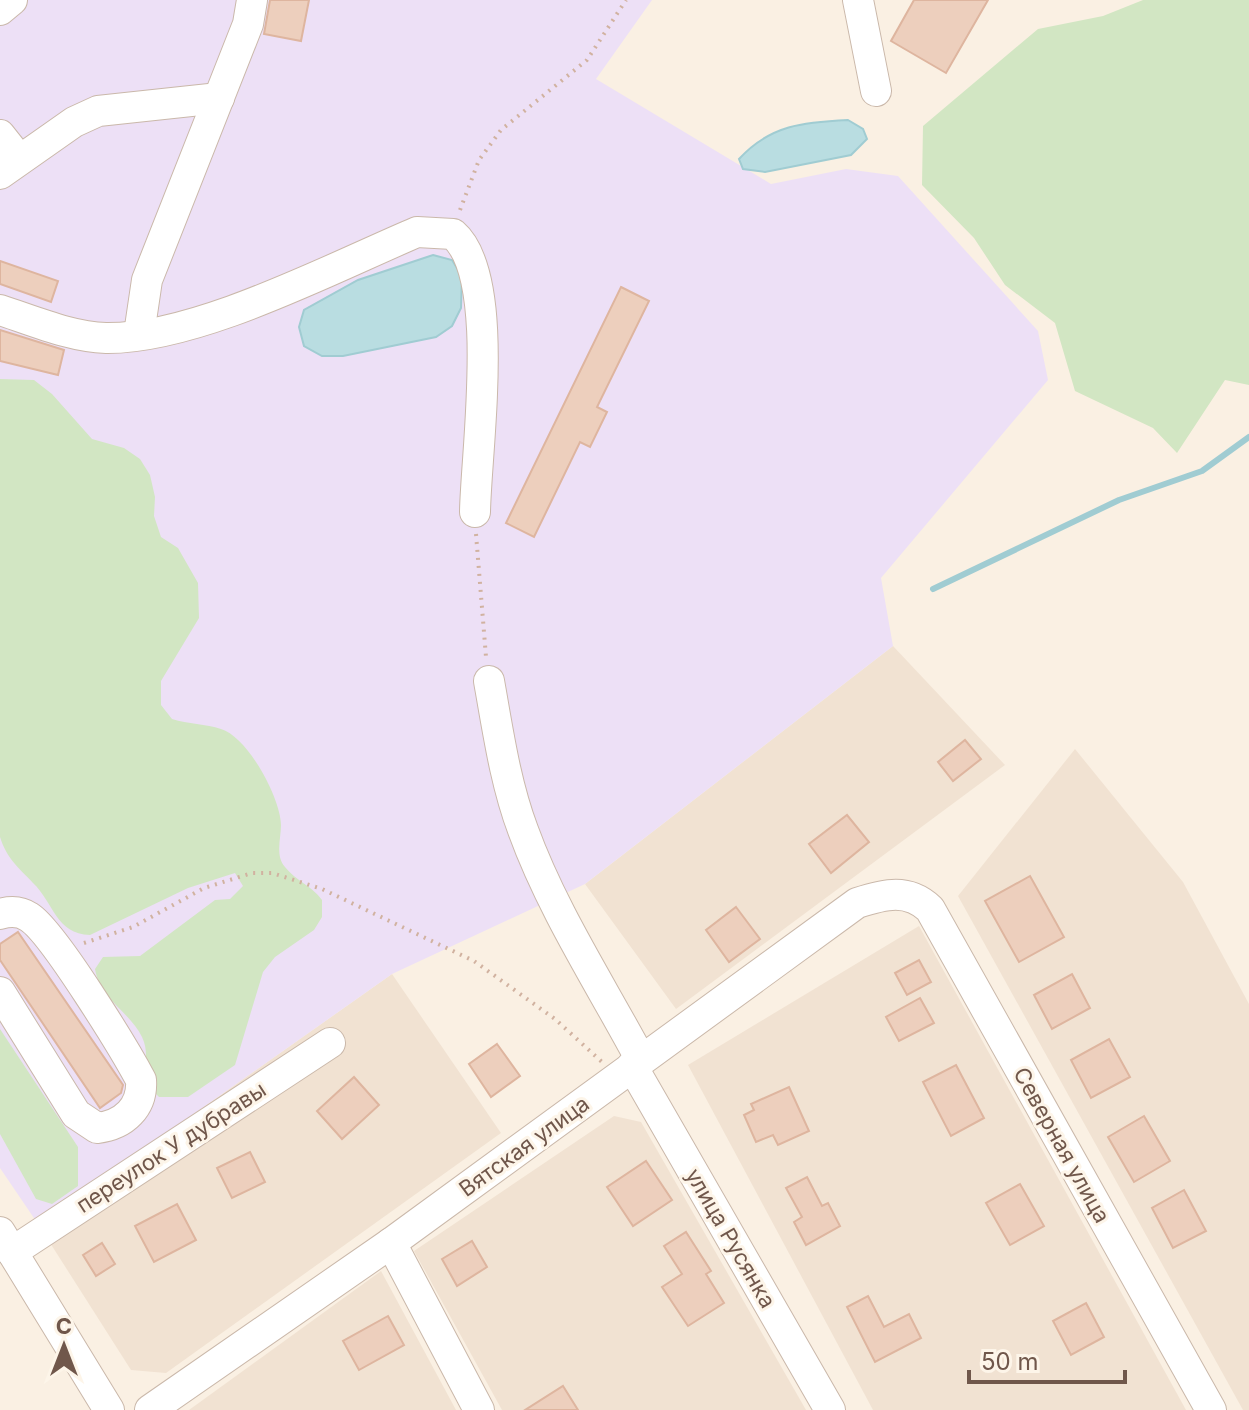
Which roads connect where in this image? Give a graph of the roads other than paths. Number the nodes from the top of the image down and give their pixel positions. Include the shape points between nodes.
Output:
1 (12, 0) edge
2 (252, 0) edge
3 (858, 0) edge
4 (0, 10) edge
5 (876, 91) dead end
6 (219, 98) junction
7 (6, 156) edge
8 (0, 310) edge
9 (139, 334) junction
10 (475, 512) road end
11 (489, 681) road end
12 (901, 893) joint
13 (0, 912) edge
14 (0, 992) edge
15 (330, 1043) dead end
16 (631, 1068) junction
17 (6, 1242) edge
18 (391, 1243) junction
19 (109, 1410) edge
20 (150, 1410) edge
21 (479, 1410) edge
22 (830, 1410) edge
23 (1211, 1410) edge

1 - 4 street
2 - 6 street
3 - 5 street
6 - 7 street via 98,111
6 - 9 street via 147,280
8 - 9 street via 79,334
9 - 10 street via 183,328 417,232 453,234 467,250 483,335
11 - 16 street, улица Русянка via 508,783 523,831
12 - 16 street, Вятская улица via 857,903
12 - 23 street, Северная улица via 930,909
13 - 14 street via 28,916 56,948 141,1080 137,1108 110,1126 97,1128 76,1114
15 - 17 street, переулок У дубравы
16 - 18 street, Вятская улица
16 - 22 street, улица Русянка
17 - 19 street
18 - 20 street, Вятская улица
18 - 21 street

